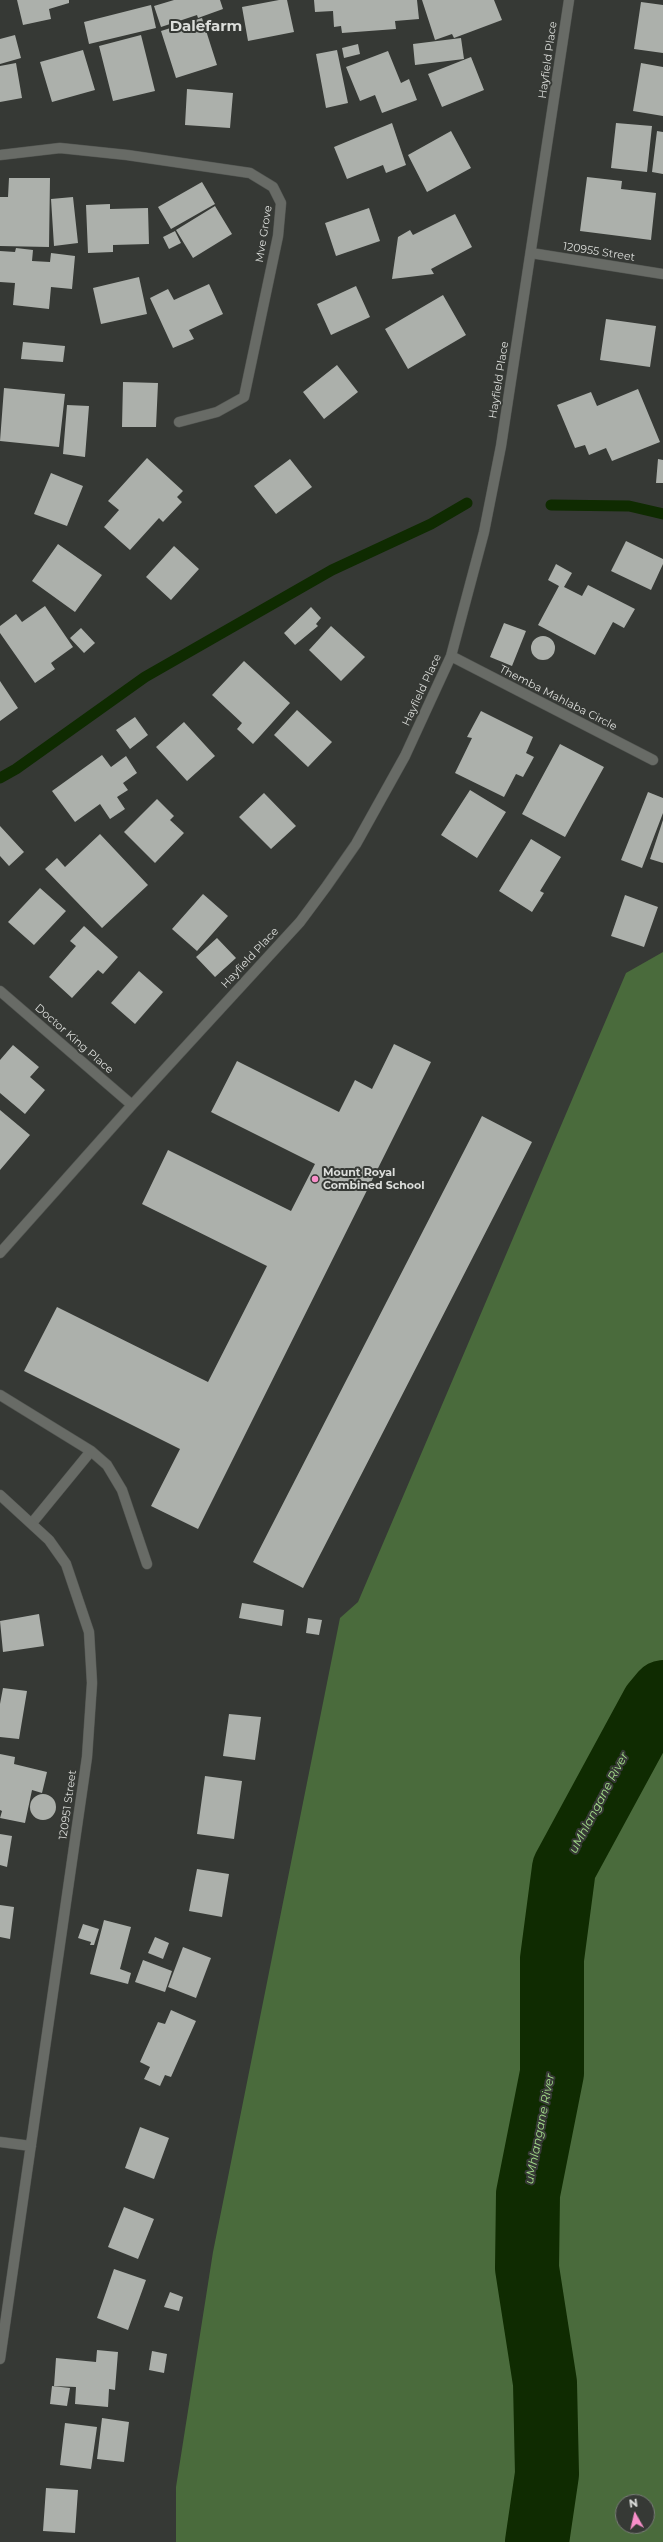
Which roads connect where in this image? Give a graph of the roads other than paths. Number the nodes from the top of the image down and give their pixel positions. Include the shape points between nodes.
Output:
1 (569, 0) edge
2 (0, 155) edge
3 (532, 254) junction
4 (663, 274) edge
5 (179, 422) dead end
6 (451, 656) junction
7 (653, 760) dead end
8 (0, 991) edge
9 (132, 1105) junction
10 (0, 1253) edge
11 (0, 1395) edge
12 (91, 1451) junction
13 (0, 1495) edge
14 (32, 1523) junction
15 (147, 1564) dead end
16 (0, 2142) edge
17 (31, 2146) junction
18 (0, 2359) edge

1 - 3 street, Hayfield Place
2 - 5 street, Mve Grove via 60,148 127,155 250,173 273,187 281,203 278,236 244,397 217,412
3 - 4 street, 120955 Street
3 - 6 street, Hayfield Place via 502,446 484,532
6 - 7 street, Themba Mahlaba Circle
6 - 9 street, Hayfield Place via 405,756 356,844 326,887 300,922
8 - 9 street, Doctor King Place
9 - 10 street, Hayfield Place
11 - 12 street
12 - 14 street
12 - 15 street via 107,1465 118,1481
13 - 14 street, 120951 Street
14 - 17 street, 120951 Street via 49,1540 66,1564 89,1632 92,1684 86,1757
16 - 17 street
17 - 18 street, 120951 Street

